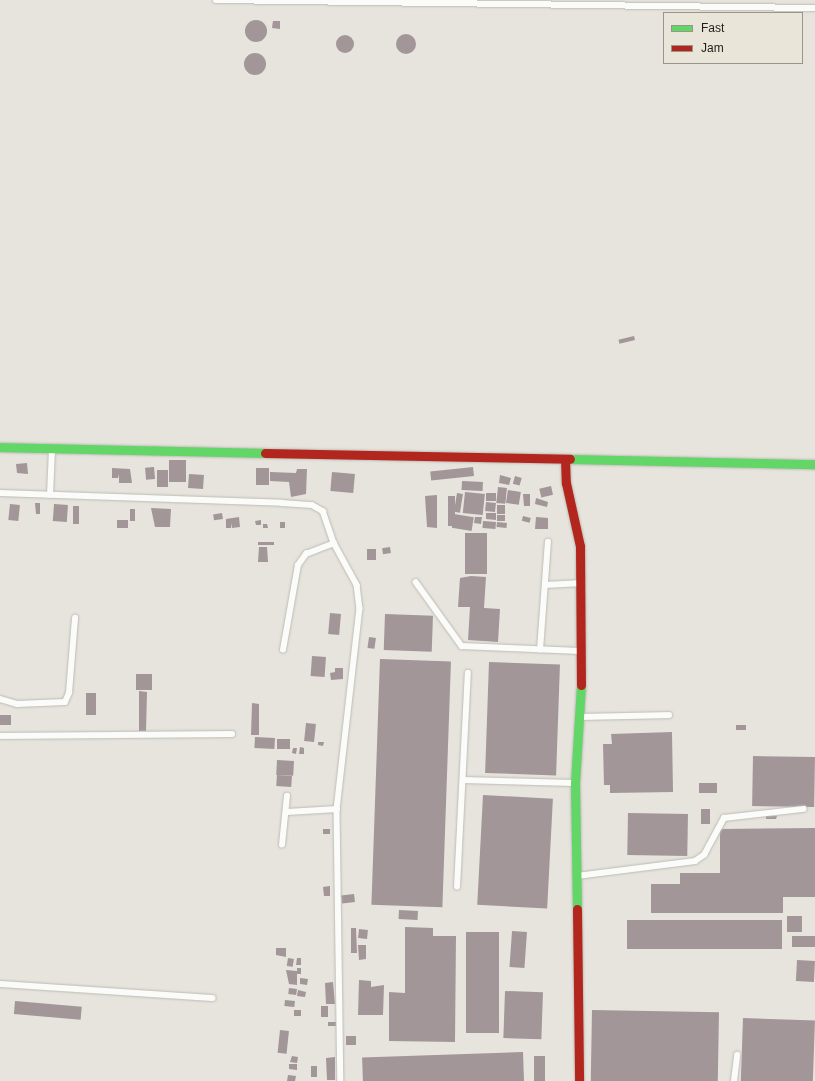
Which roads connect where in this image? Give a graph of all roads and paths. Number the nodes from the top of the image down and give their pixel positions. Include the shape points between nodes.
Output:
1 (216, 0) edge
2 (239, 0) edge
3 (331, 2) edge
4 (815, 8) edge
5 (0, 448) edge
6 (52, 448) junction
7 (565, 460) junction
8 (815, 464) edge
9 (0, 493) edge
10 (50, 495) junction
11 (334, 542) junction
12 (548, 542) dead end
13 (416, 582) dead end
14 (582, 583) junction
15 (545, 585) junction
16 (76, 618) dead end
17 (283, 650) dead end
18 (540, 650) junction
19 (580, 651) junction
20 (468, 673) dead end
21 (0, 699) edge
22 (669, 715) dead end
23 (581, 717) junction
24 (232, 734) dead end
25 (0, 736) edge
26 (463, 780) junction
27 (575, 783) junction
28 (287, 796) dead end
29 (337, 809) junction
30 (803, 809) dead end
31 (287, 812) junction
32 (282, 845) dead end
33 (577, 876) junction
34 (457, 887) dead end
35 (0, 984) edge
36 (213, 998) dead end
37 (737, 1055) dead end
38 (341, 1081) edge
39 (579, 1081) edge
40 (734, 1081) edge

1 - 2 lane
2 - 3 lane
3 - 4 lane
5 - 6 street
6 - 7 street
6 - 10 lane
7 - 8 street
7 - 14 street via 566,483 580,546
9 - 10 lane
10 - 11 lane via 312,506 323,510
11 - 17 lane via 306,554 298,564
11 - 29 lane via 356,585 360,608 344,717
12 - 15 lane
13 - 18 lane via 462,646
14 - 15 lane
14 - 19 street
15 - 18 lane
16 - 21 lane via 69,698 61,703 17,704
18 - 19 lane
19 - 23 street
20 - 26 lane
22 - 23 lane
23 - 27 street
24 - 25 lane
26 - 27 lane
26 - 34 lane
27 - 33 street
28 - 31 lane
29 - 31 lane
29 - 38 lane
30 - 33 lane via 724,818 704,856 695,861
31 - 32 lane
33 - 39 street
35 - 36 lane
37 - 40 lane

